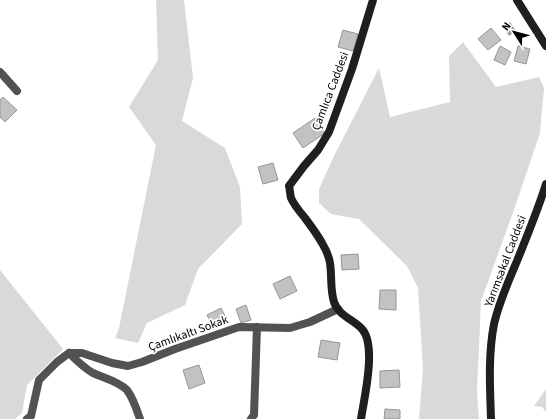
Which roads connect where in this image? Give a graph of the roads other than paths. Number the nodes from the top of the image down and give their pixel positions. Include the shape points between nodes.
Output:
1 (373, 0) edge
2 (517, 0) edge
3 (546, 46) edge
4 (0, 72) edge
5 (17, 91) dead end
6 (546, 184) edge
7 (338, 309) junction
8 (257, 327) junction
9 (69, 353) junction
10 (29, 418) edge
11 (140, 419) edge
12 (251, 419) edge
13 (361, 419) edge
14 (491, 419) edge

1 - 7 street, Çamlıca Caddesi via 329,132 290,186 291,198 323,244 330,261 331,290
2 - 3 street
4 - 5 street
6 - 14 street, Yarımsakal Caddesi via 500,301 494,325 490,385
7 - 8 street, Çamlıkaltı Sokak via 290,328
7 - 13 street via 365,332 368,341 368,382
8 - 9 street, Çamlıkaltı Sokak via 239,327 128,366 82,353
8 - 12 street via 254,415
9 - 10 street via 39,380
9 - 11 street via 92,372 121,385 128,391

